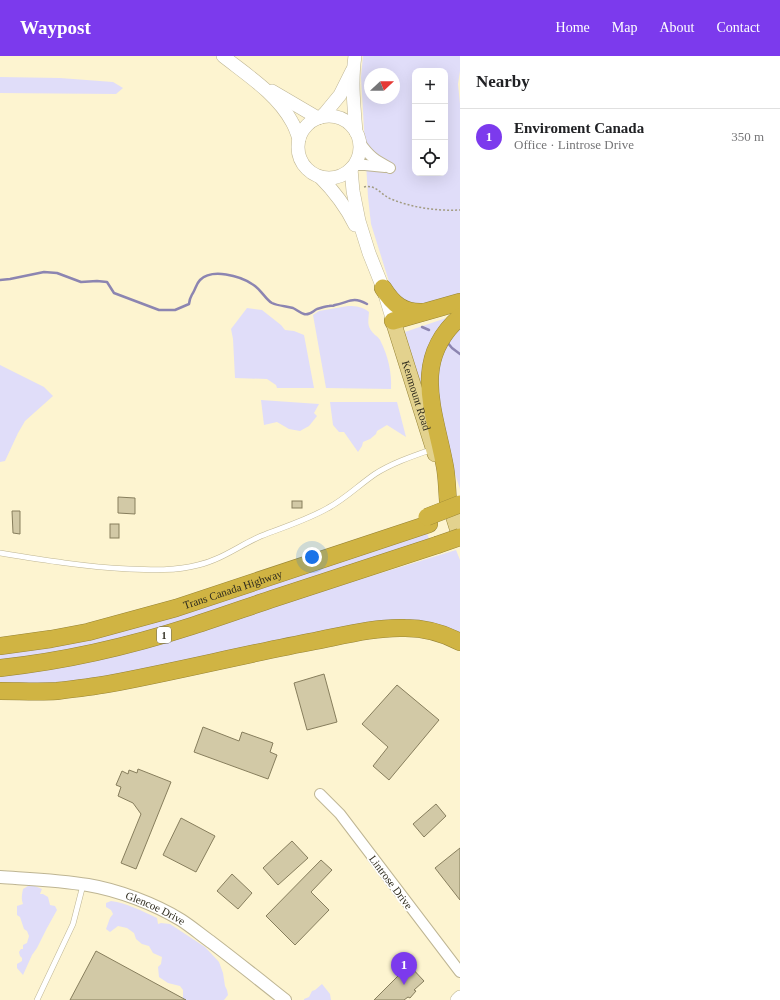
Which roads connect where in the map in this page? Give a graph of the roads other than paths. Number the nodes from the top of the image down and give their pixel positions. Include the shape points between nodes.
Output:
1 (223, 56) edge
2 (355, 62) edge
3 (262, 86) junction
4 (319, 117) junction
5 (358, 137) junction
6 (299, 139) junction
7 (353, 167) junction
8 (320, 177) junction
9 (369, 253) junction
10 (383, 288) junction
11 (460, 302) edge
12 (460, 308) edge
13 (425, 312) junction
14 (460, 317) edge
15 (394, 325) junction
16 (434, 448) junction
17 (454, 502) edge
18 (460, 513) edge
19 (428, 520) junction
20 (460, 538) edge
21 (0, 553) edge
22 (460, 642) edge
23 (0, 646) edge
24 (0, 668) edge
25 (0, 691) edge
26 (320, 794) dead end
27 (0, 877) edge
28 (83, 884) junction
29 (460, 972) edge
30 (460, 997) edge
31 (37, 1000) edge
32 (285, 1000) edge
33 (457, 1000) edge

1 - 3 main road
2 - 4 main road via 340,95
2 - 5 main road via 354,104
3 - 4 main road
3 - 6 main road via 292,121
4 - 5 main road via 333,116 344,120
4 - 6 main road via 308,124
5 - 7 main road via 359,154
5 - 7 street via 368,154 390,168 365,165
6 - 8 main road via 300,159 308,170
7 - 8 main road via 337,178
7 - 9 main road, Kenmount Road via 353,191
8 - 9 main road, Kenmount Road via 348,212
9 - 10 main road, Kenmount Road
10 - 13 highway via 399,307 410,312
10 - 15 main road, Kenmount Road
11 - 13 highway
12 - 15 highway
13 - 15 highway
14 - 17 highway via 444,333 438,344 430,372 431,404
15 - 16 main road, Kenmount Road
16 - 17 main road, Kenmount Road
16 - 21 lane via 381,470 338,502 309,518 261,536 199,565 147,570 111,568
17 - 19 highway, bridge
17 - 20 main road, Kenmount Road
18 - 19 highway, Trans Canada Highway / 1
19 - 23 highway, Trans Canada Highway / 1 via 184,606 51,639
20 - 24 highway, Trans Canada Highway / 1, bridge via 165,635 113,649
22 - 25 highway via 431,631 391,628 298,644 95,686 56,691
26 - 29 street, Lintrose Drive via 340,814
27 - 28 street, Glencoe Drive
28 - 31 lane via 73,924
28 - 32 street, Glencoe Drive via 136,898 181,920
30 - 33 main road

